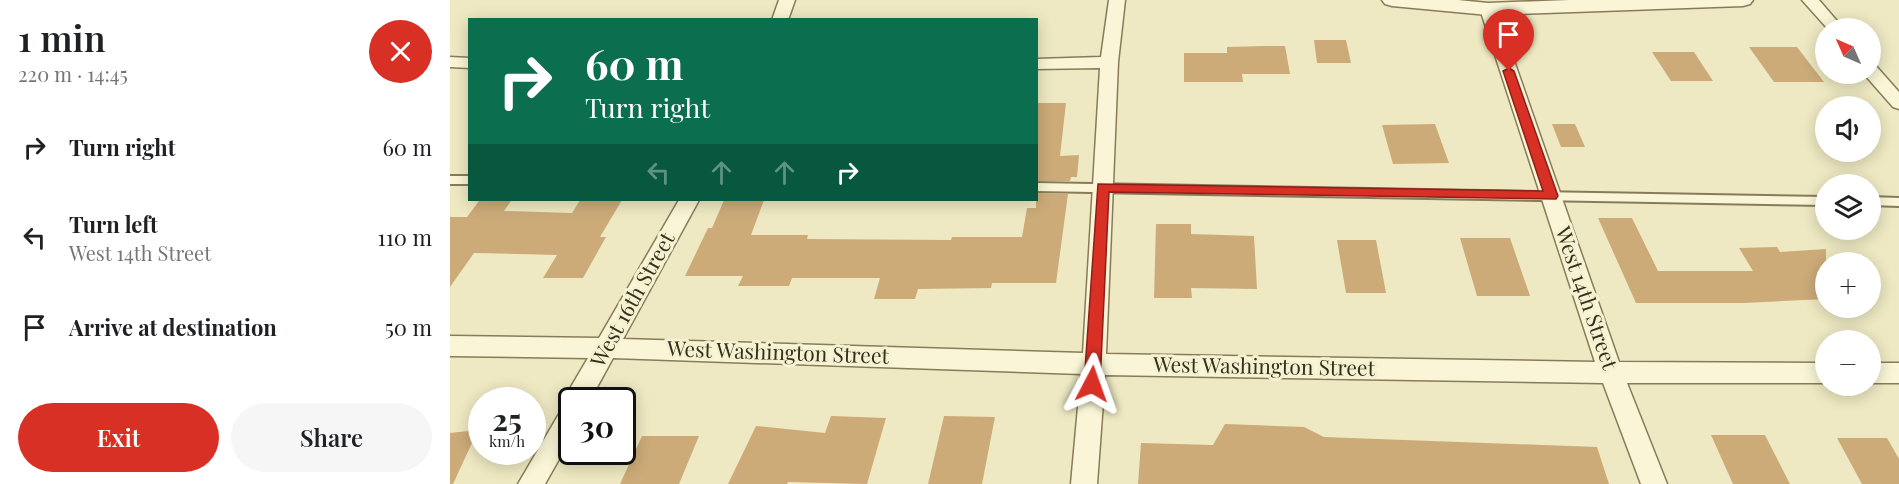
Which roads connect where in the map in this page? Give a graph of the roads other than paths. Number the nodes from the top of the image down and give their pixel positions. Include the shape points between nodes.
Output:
1 (787, 0) edge
2 (1117, 0) edge
3 (1392, 0) edge
4 (1743, 0) edge
5 (1810, 0) edge
6 (1488, 9) junction
7 (781, 18) edge
8 (1826, 18) edge
9 (450, 62) edge
10 (1109, 62) junction
11 (468, 63) edge
12 (1038, 64) edge
13 (1881, 83) edge
14 (1899, 103) edge
15 (450, 180) edge
16 (468, 180) edge
17 (1038, 187) edge
18 (1103, 187) junction
19 (1551, 196) junction
20 (688, 201) edge
21 (1815, 201) edge
22 (1881, 201) edge
23 (1899, 202) edge
24 (450, 346) edge
25 (606, 347) junction
26 (1094, 364) junction
27 (1611, 373) junction
28 (1815, 373) edge
29 (1881, 373) edge
30 (1899, 373) edge
31 (584, 387) edge
32 (558, 436) edge
33 (531, 484) edge
34 (1084, 484) edge
35 (1654, 484) edge

1 - 7 street
2 - 10 street
3 - 6 street
4 - 6 street
5 - 8 street
6 - 19 street, West 14th Street
9 - 11 street
10 - 12 street
10 - 18 street
13 - 14 street
15 - 16 lane
17 - 18 lane
18 - 19 lane
18 - 26 street
19 - 21 lane
19 - 27 street, West 14th Street
20 - 25 street, West 16th Street
22 - 23 lane
24 - 25 street, West Washington Street
25 - 26 street, West Washington Street
25 - 31 street, West 16th Street
26 - 27 street, West Washington Street
26 - 34 street
27 - 28 street, West Washington Street
27 - 35 street, West 14th Street
29 - 30 street
32 - 33 street

